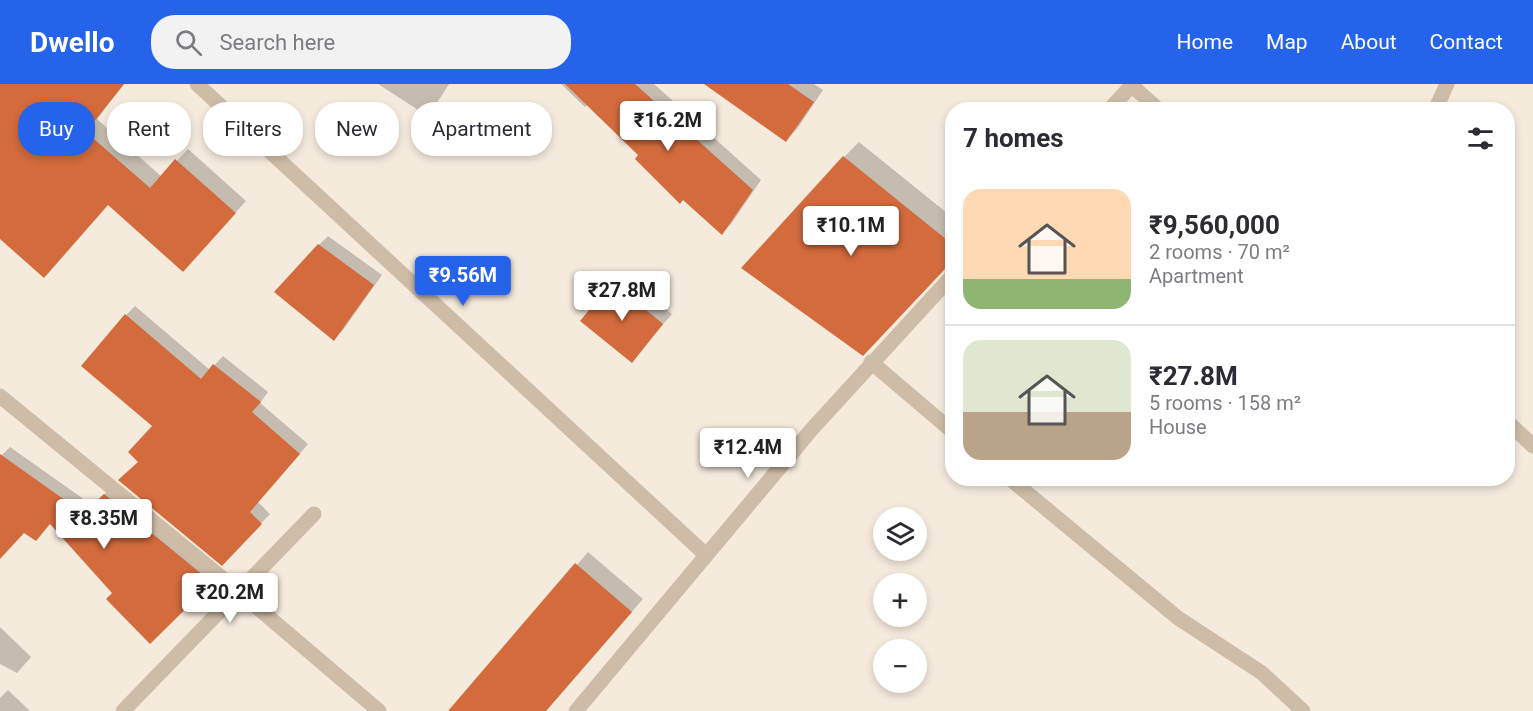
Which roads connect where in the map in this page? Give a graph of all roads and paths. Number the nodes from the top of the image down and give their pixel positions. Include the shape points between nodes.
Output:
1 (197, 84) edge
2 (1447, 84) edge
3 (1131, 85) edge
4 (1116, 102) edge
5 (1150, 102) edge
6 (1439, 102) edge
7 (945, 284) edge
8 (872, 362) junction
9 (0, 396) edge
10 (945, 425) edge
11 (1515, 429) edge
12 (1533, 446) edge
13 (1019, 486) edge
14 (314, 514) dead end
15 (706, 555) junction
16 (238, 591) junction
17 (133, 708) edge
18 (379, 711) edge
19 (576, 711) edge
20 (1303, 711) edge

1 - 15 street
2 - 6 street
3 - 4 street
3 - 5 street
7 - 8 street
8 - 10 street
8 - 15 street
9 - 16 street
11 - 12 street
13 - 20 street via 1178,618 1262,673
14 - 16 street
15 - 19 street
16 - 17 street
16 - 18 street

